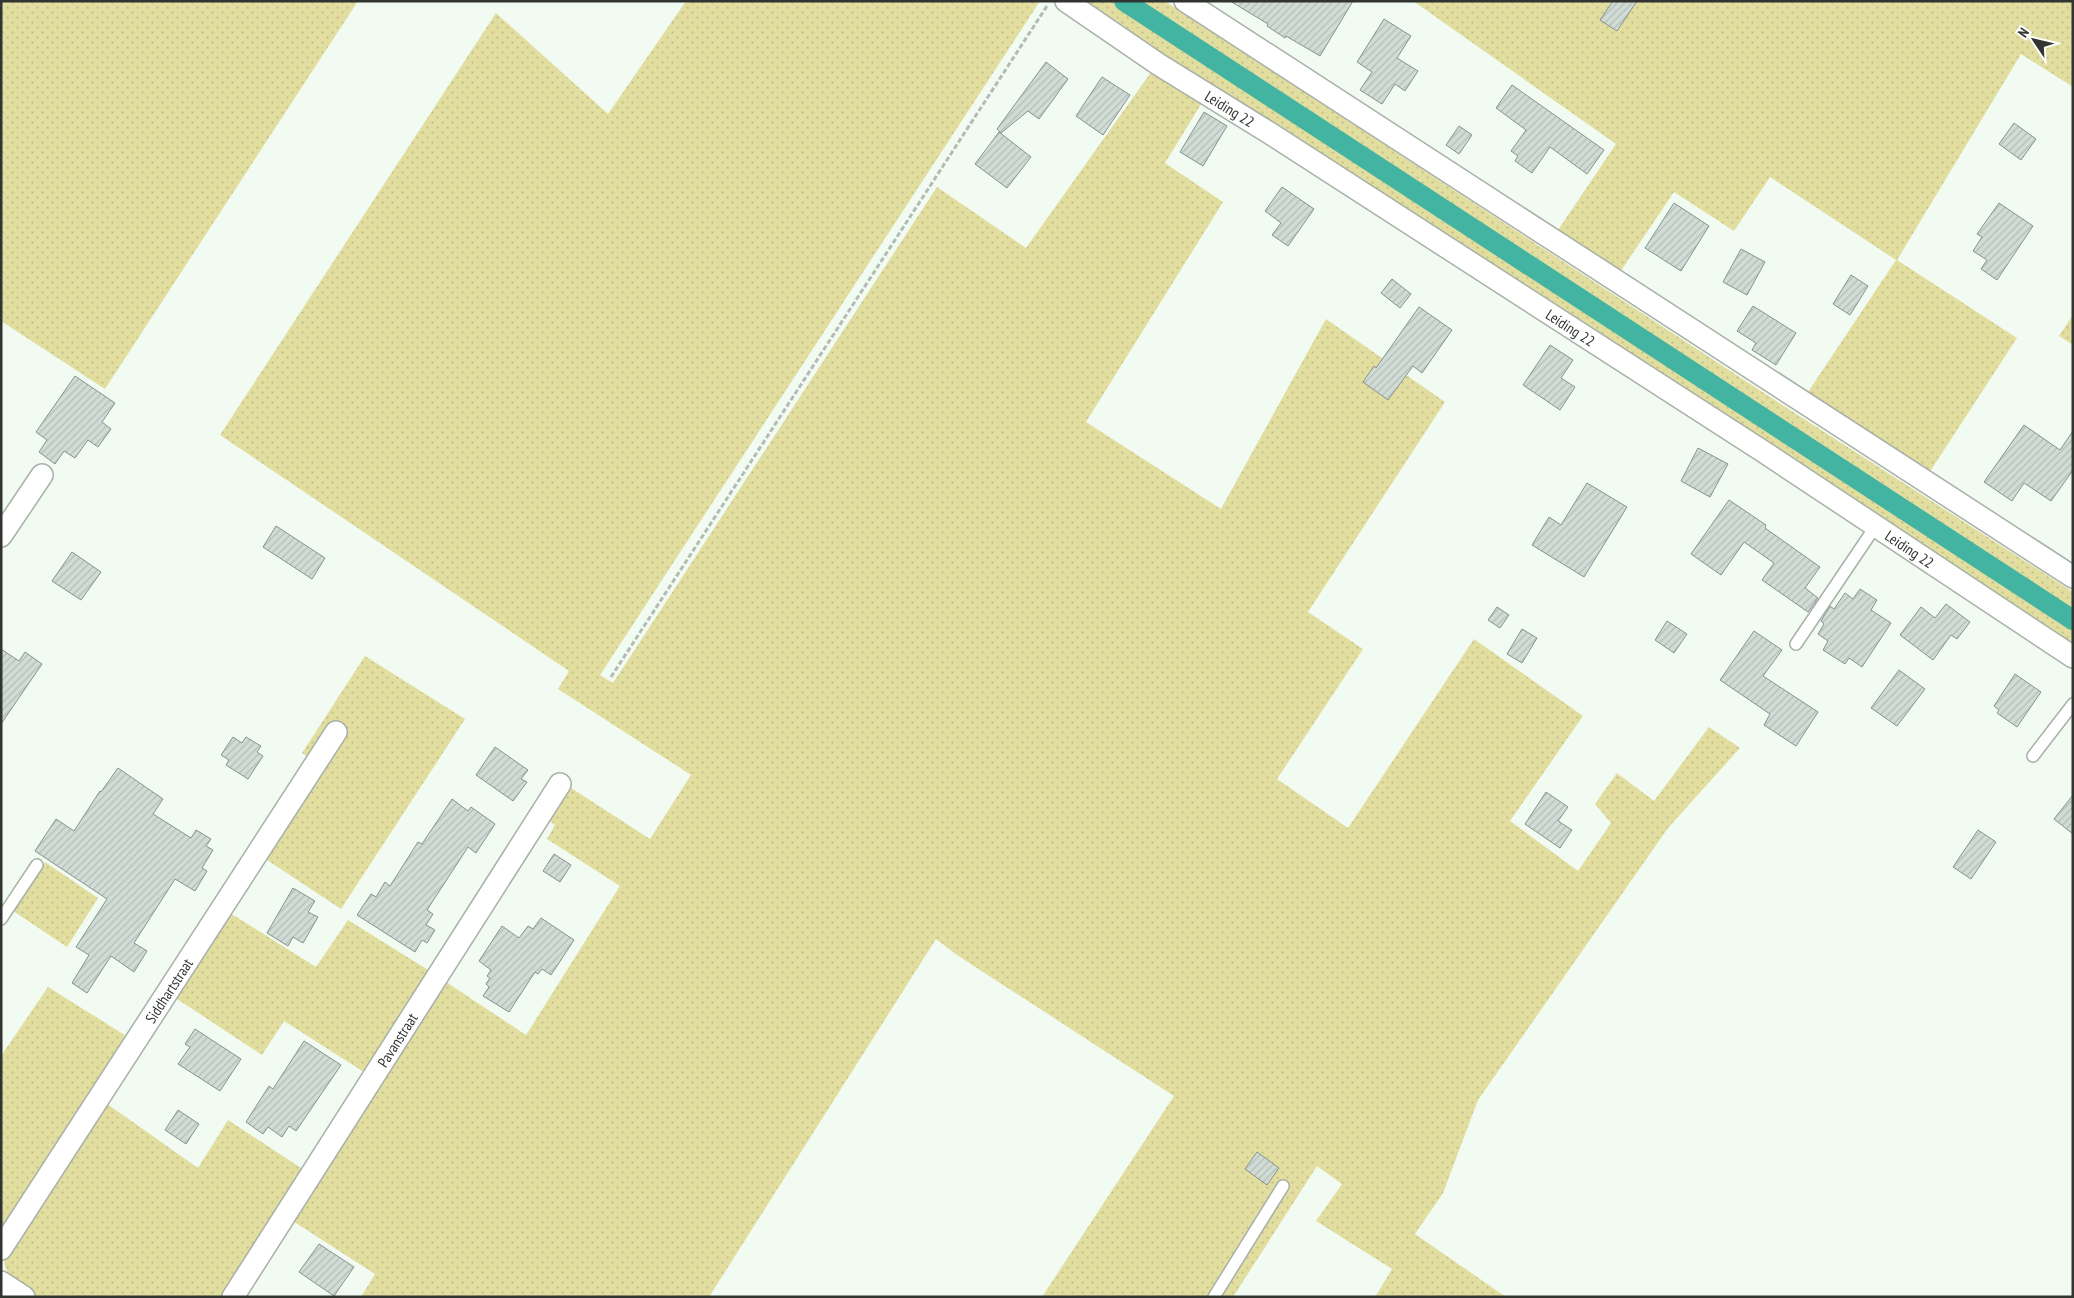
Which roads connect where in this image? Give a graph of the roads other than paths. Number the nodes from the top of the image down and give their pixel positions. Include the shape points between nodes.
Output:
1 (1066, 1) edge
2 (1184, 1) edge
3 (42, 475) dead end
4 (1875, 527) junction
5 (1, 536) edge
6 (2073, 577) edge
7 (1796, 644) dead end
8 (2073, 657) edge
9 (2073, 704) edge
10 (336, 732) dead end
11 (2033, 756) dead end
12 (560, 784) dead end
13 (37, 865) dead end
14 (1, 919) edge
15 (1283, 1186) dead end
16 (1, 1249) edge
17 (1, 1282) edge
18 (24, 1297) edge
19 (233, 1297) edge
20 (1214, 1297) edge

1 - 4 street, Leiding 22 via 1158,64 1268,132
2 - 6 street
3 - 5 street
4 - 7 lane
4 - 8 street, Leiding 22
9 - 11 lane
10 - 16 street, Siddhartstraat
12 - 19 street, Pavanstraat
13 - 14 lane
15 - 20 lane
17 - 18 street

